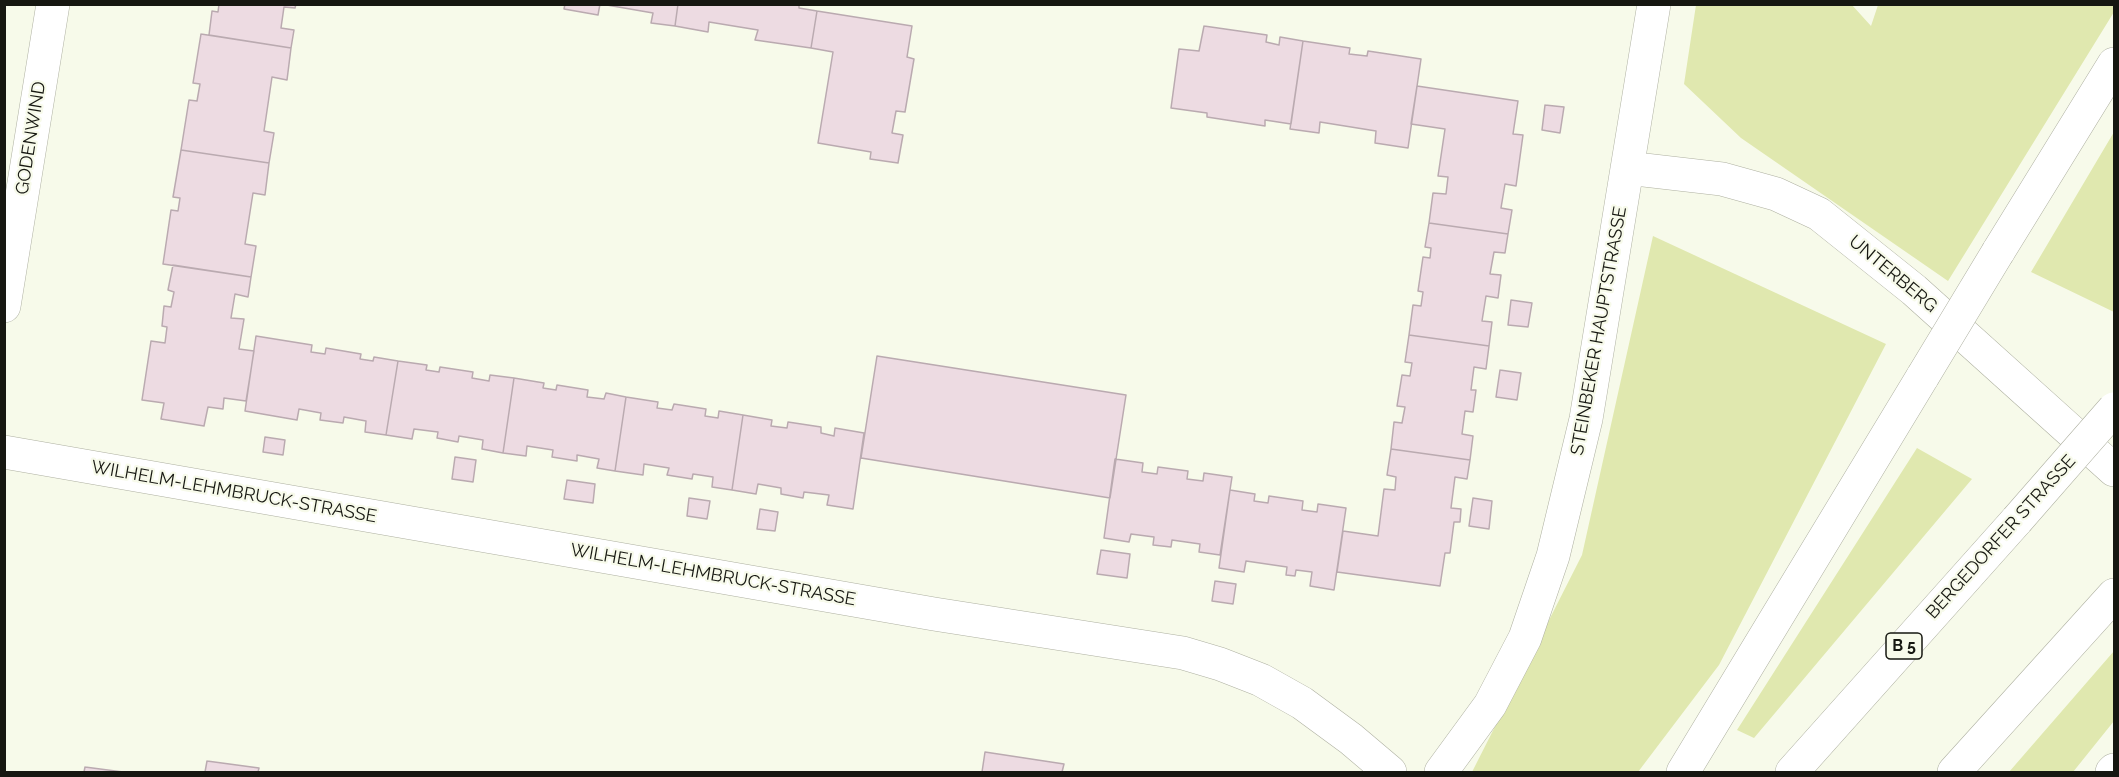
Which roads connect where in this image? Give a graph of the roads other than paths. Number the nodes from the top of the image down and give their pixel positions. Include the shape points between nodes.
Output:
1 (53, 4) edge
2 (1654, 4) edge
3 (2115, 64) edge
4 (17, 142) edge
5 (1627, 168) junction
6 (4, 306) edge
7 (2115, 409) edge
8 (4, 452) edge
9 (2115, 470) edge
10 (2115, 595) edge
11 (1390, 772) edge
12 (1441, 772) edge
13 (1683, 772) edge
14 (1792, 772) edge
15 (1954, 772) edge

1 - 4 street, GODENWIND
2 - 5 street, STEINBEKER HAUPTSTRASSE
3 - 13 street, bridge
4 - 6 street, GODENWIND
5 - 9 street, UNTERBERG via 1722,179 1776,194 1819,214 1914,290
5 - 12 street, STEINBEKER HAUPTSTRASSE via 1586,419 1553,556 1520,647 1490,705
7 - 14 street, BERGEDORFER STRASSE / B 5, bridge
8 - 11 street, WILHELM-LEHMBRUCK-STRASSE via 922,612 1183,653 1261,680 1302,703
10 - 15 street

